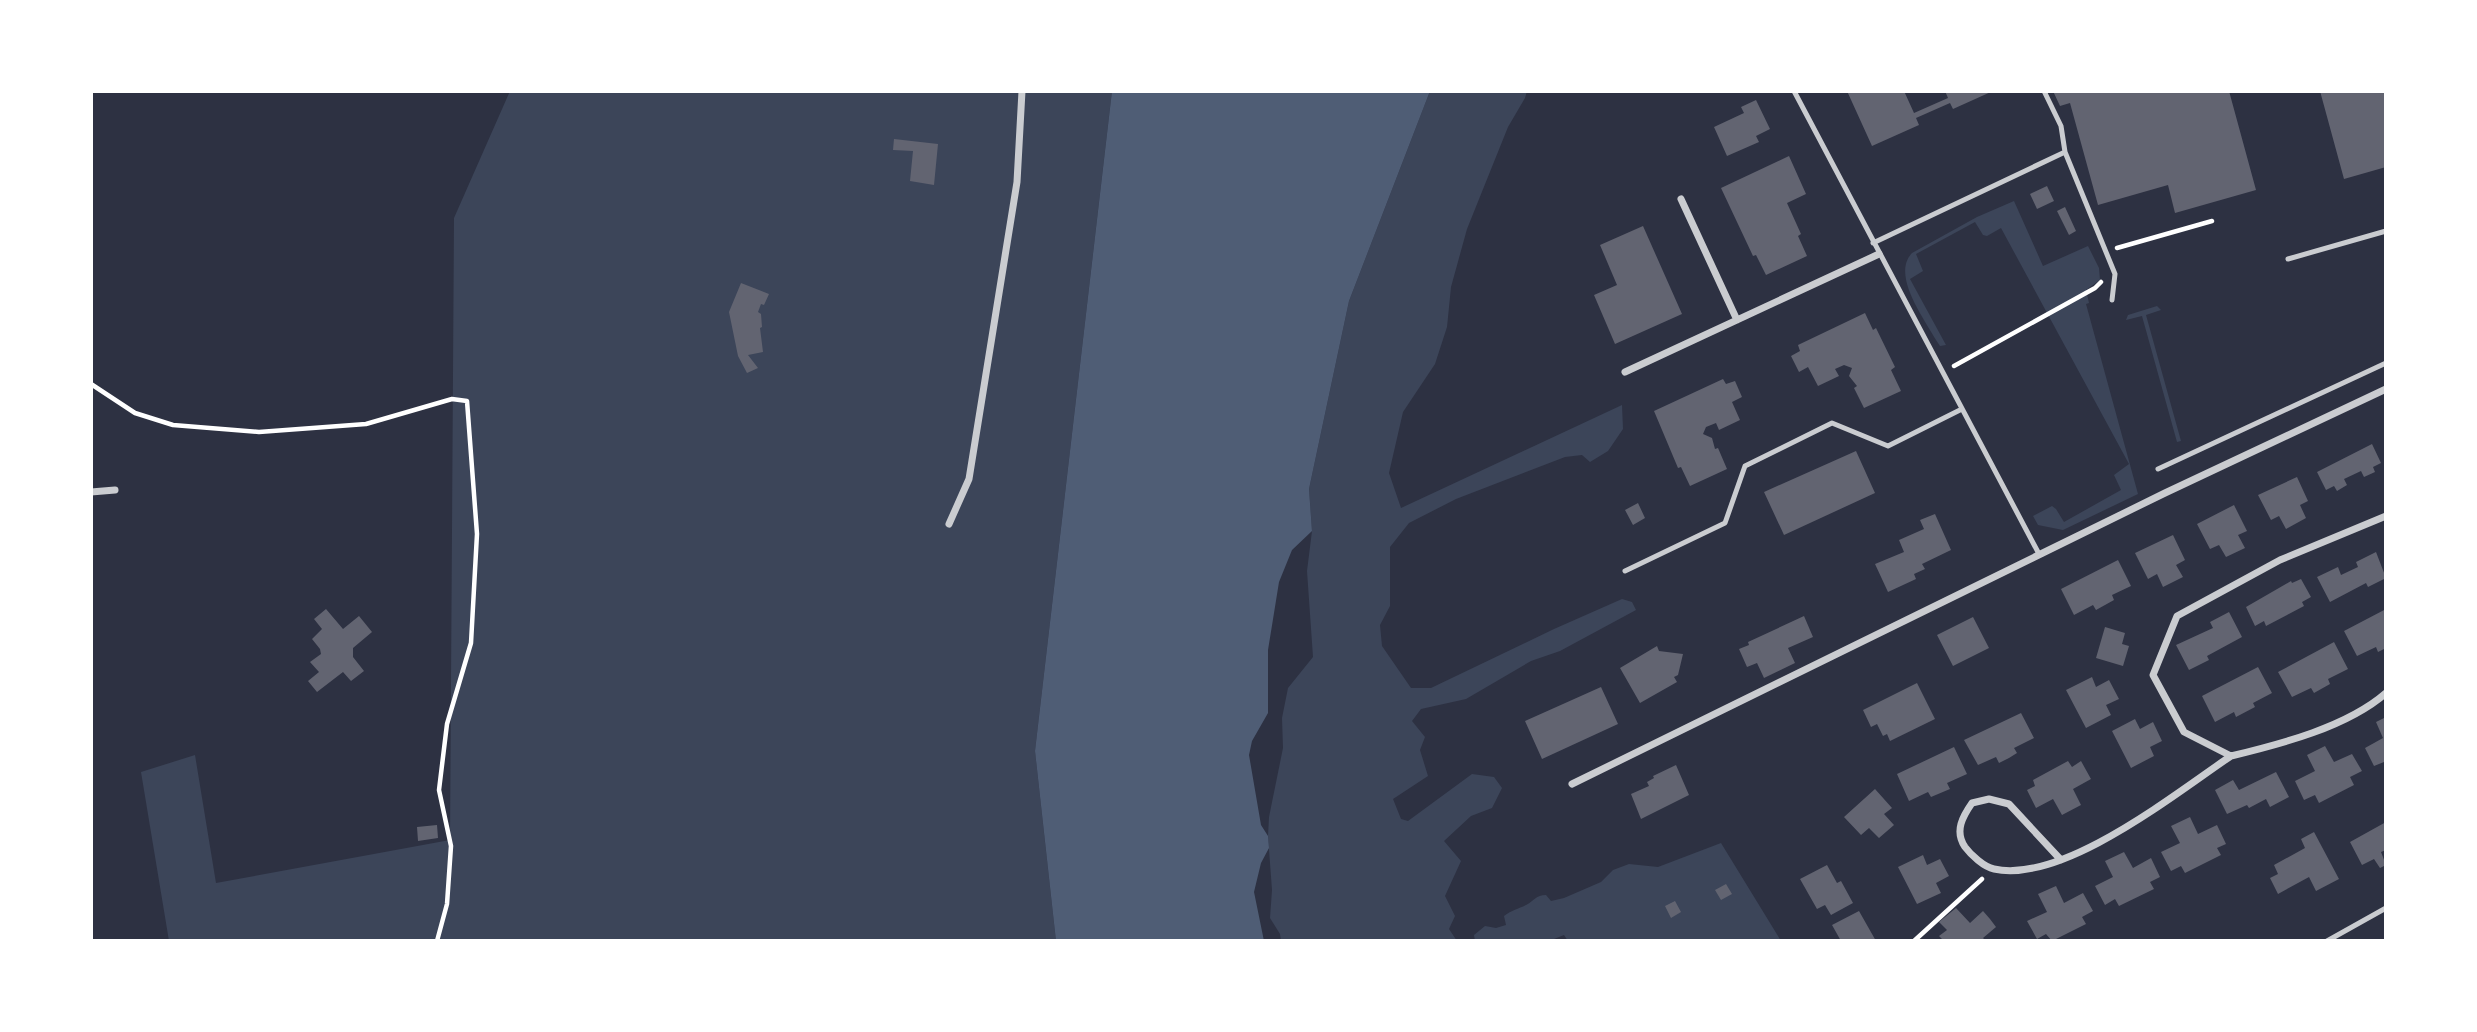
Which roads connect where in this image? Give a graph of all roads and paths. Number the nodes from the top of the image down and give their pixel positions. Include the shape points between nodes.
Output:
1 (1022, 91) edge
2 (1794, 91) edge
3 (2044, 91) edge
4 (2065, 152) junction
5 (1681, 199) dead end
6 (2212, 221) dead end
7 (2386, 231) edge
8 (1873, 243) junction
9 (2105, 251) junction
10 (1879, 254) junction
11 (2288, 259) dead end
12 (2104, 279) dead end
13 (2112, 300) dead end
14 (1737, 320) junction
15 (2386, 363) edge
16 (1953, 366) dead end
17 (1625, 372) dead end
18 (91, 384) edge
19 (2386, 389) edge
20 (1962, 409) junction
21 (2158, 469) dead end
22 (116, 490) dead end
23 (91, 492) edge
24 (2386, 516) edge
25 (949, 524) dead end
26 (2039, 554) junction
27 (1625, 571) dead end
28 (2386, 693) edge
29 (2231, 756) junction
30 (1572, 784) dead end
31 (2061, 860) junction
32 (1993, 869) junction
33 (2386, 908) edge
34 (437, 941) edge
35 (1914, 941) edge
36 (2327, 941) edge

1 - 25 street via 1017,182 969,479
2 - 8 lane
3 - 4 lane via 2061,126
4 - 8 lane
4 - 9 lane
5 - 14 street
6 - 9 path
7 - 11 lane
8 - 10 lane
9 - 13 lane via 2115,274
10 - 14 street
10 - 20 lane
12 - 16 path
14 - 17 street
15 - 21 lane
18 - 34 path via 135,413 173,425 259,432 366,424 452,399 467,401 476,547 471,643 447,724 439,790 451,846 447,904
19 - 26 street
20 - 26 lane
20 - 27 lane via 1888,446 1832,423 1745,466 1725,523
22 - 23 street
24 - 29 street via 2280,560 2177,616 2153,675 2184,732
26 - 30 street
28 - 29 street via 2373,705 2298,739
29 - 31 street via 2105,840
31 - 32 street via 2021,870
31 - 32 street via 2008,804 1989,799 1972,803 1962,817 1960,833 1964,845
32 - 35 path
33 - 36 lane

